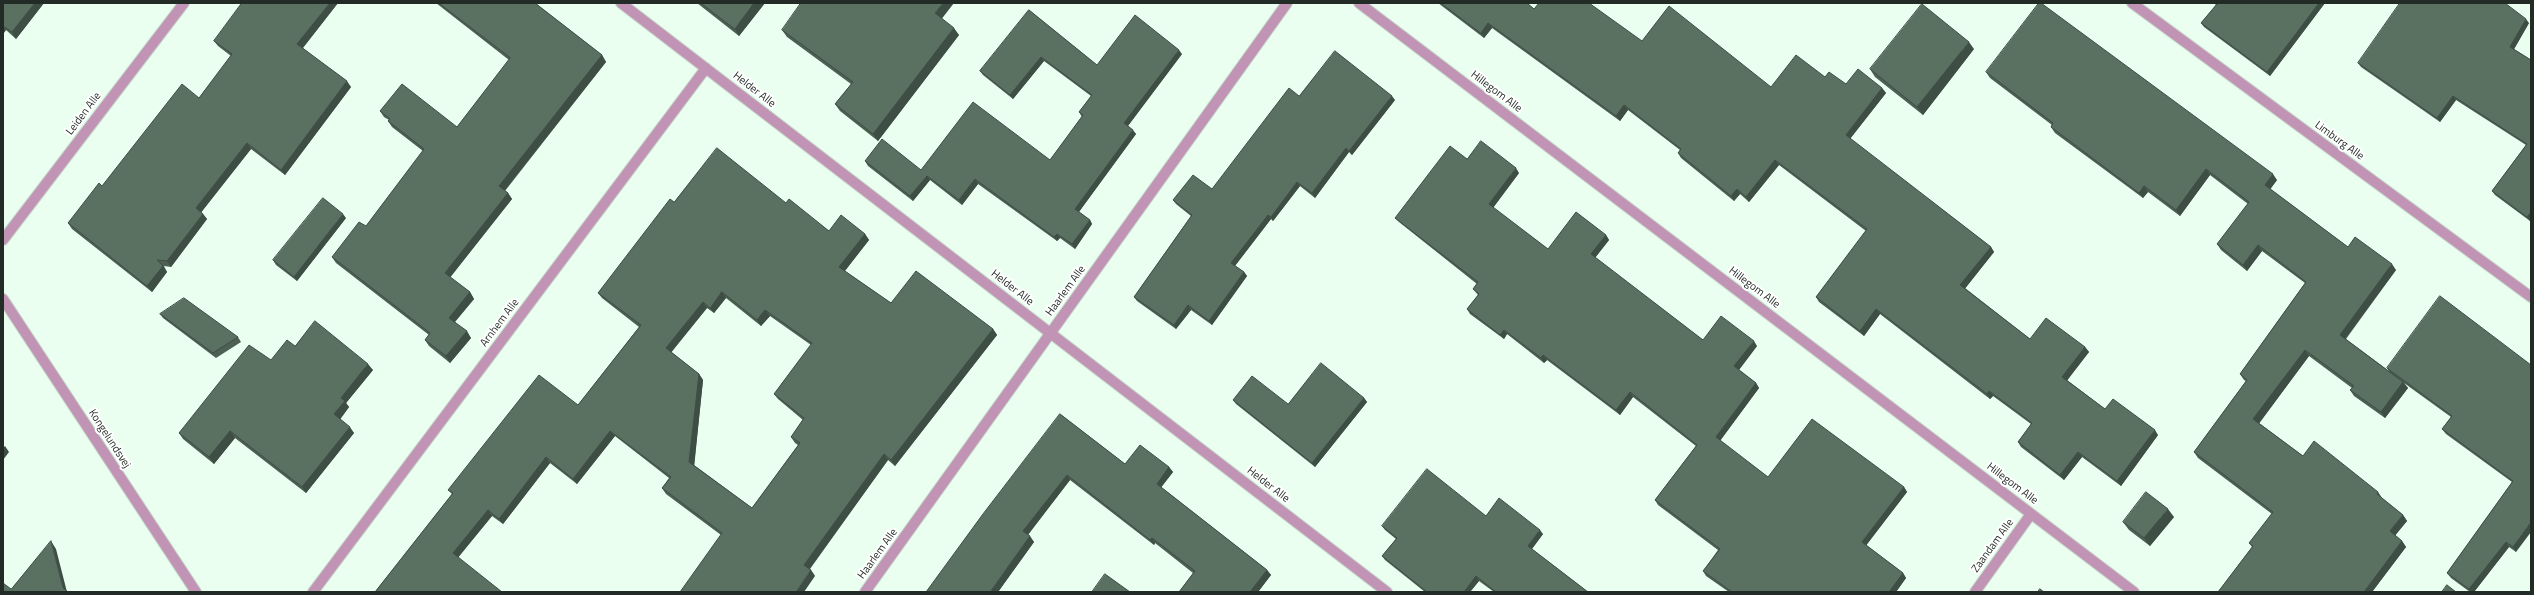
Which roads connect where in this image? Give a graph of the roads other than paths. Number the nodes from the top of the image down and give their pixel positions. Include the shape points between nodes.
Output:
1 (184, 3) edge
2 (621, 3) edge
3 (1286, 3) edge
4 (1360, 3) edge
5 (2132, 3) edge
6 (706, 68) junction
7 (3, 240) edge
8 (2531, 297) edge
9 (3, 299) edge
10 (1051, 333) junction
11 (2031, 514) junction
12 (196, 592) edge
13 (313, 592) edge
14 (865, 592) edge
15 (1386, 592) edge
16 (1975, 592) edge
17 (2134, 592) edge

1 - 7 street, Leiden Alle
2 - 6 street, Helder Alle
3 - 10 street, Haarlem Alle
4 - 11 street, Hillegom Alle
5 - 8 street, Limburg Alle
6 - 10 street, Helder Alle
6 - 13 street, Arnhem Alle
9 - 12 street, Kongelundsvej
10 - 14 street, Haarlem Alle
10 - 15 street, Helder Alle
11 - 16 street, Zaandam Alle
11 - 17 street, Hillegom Alle

